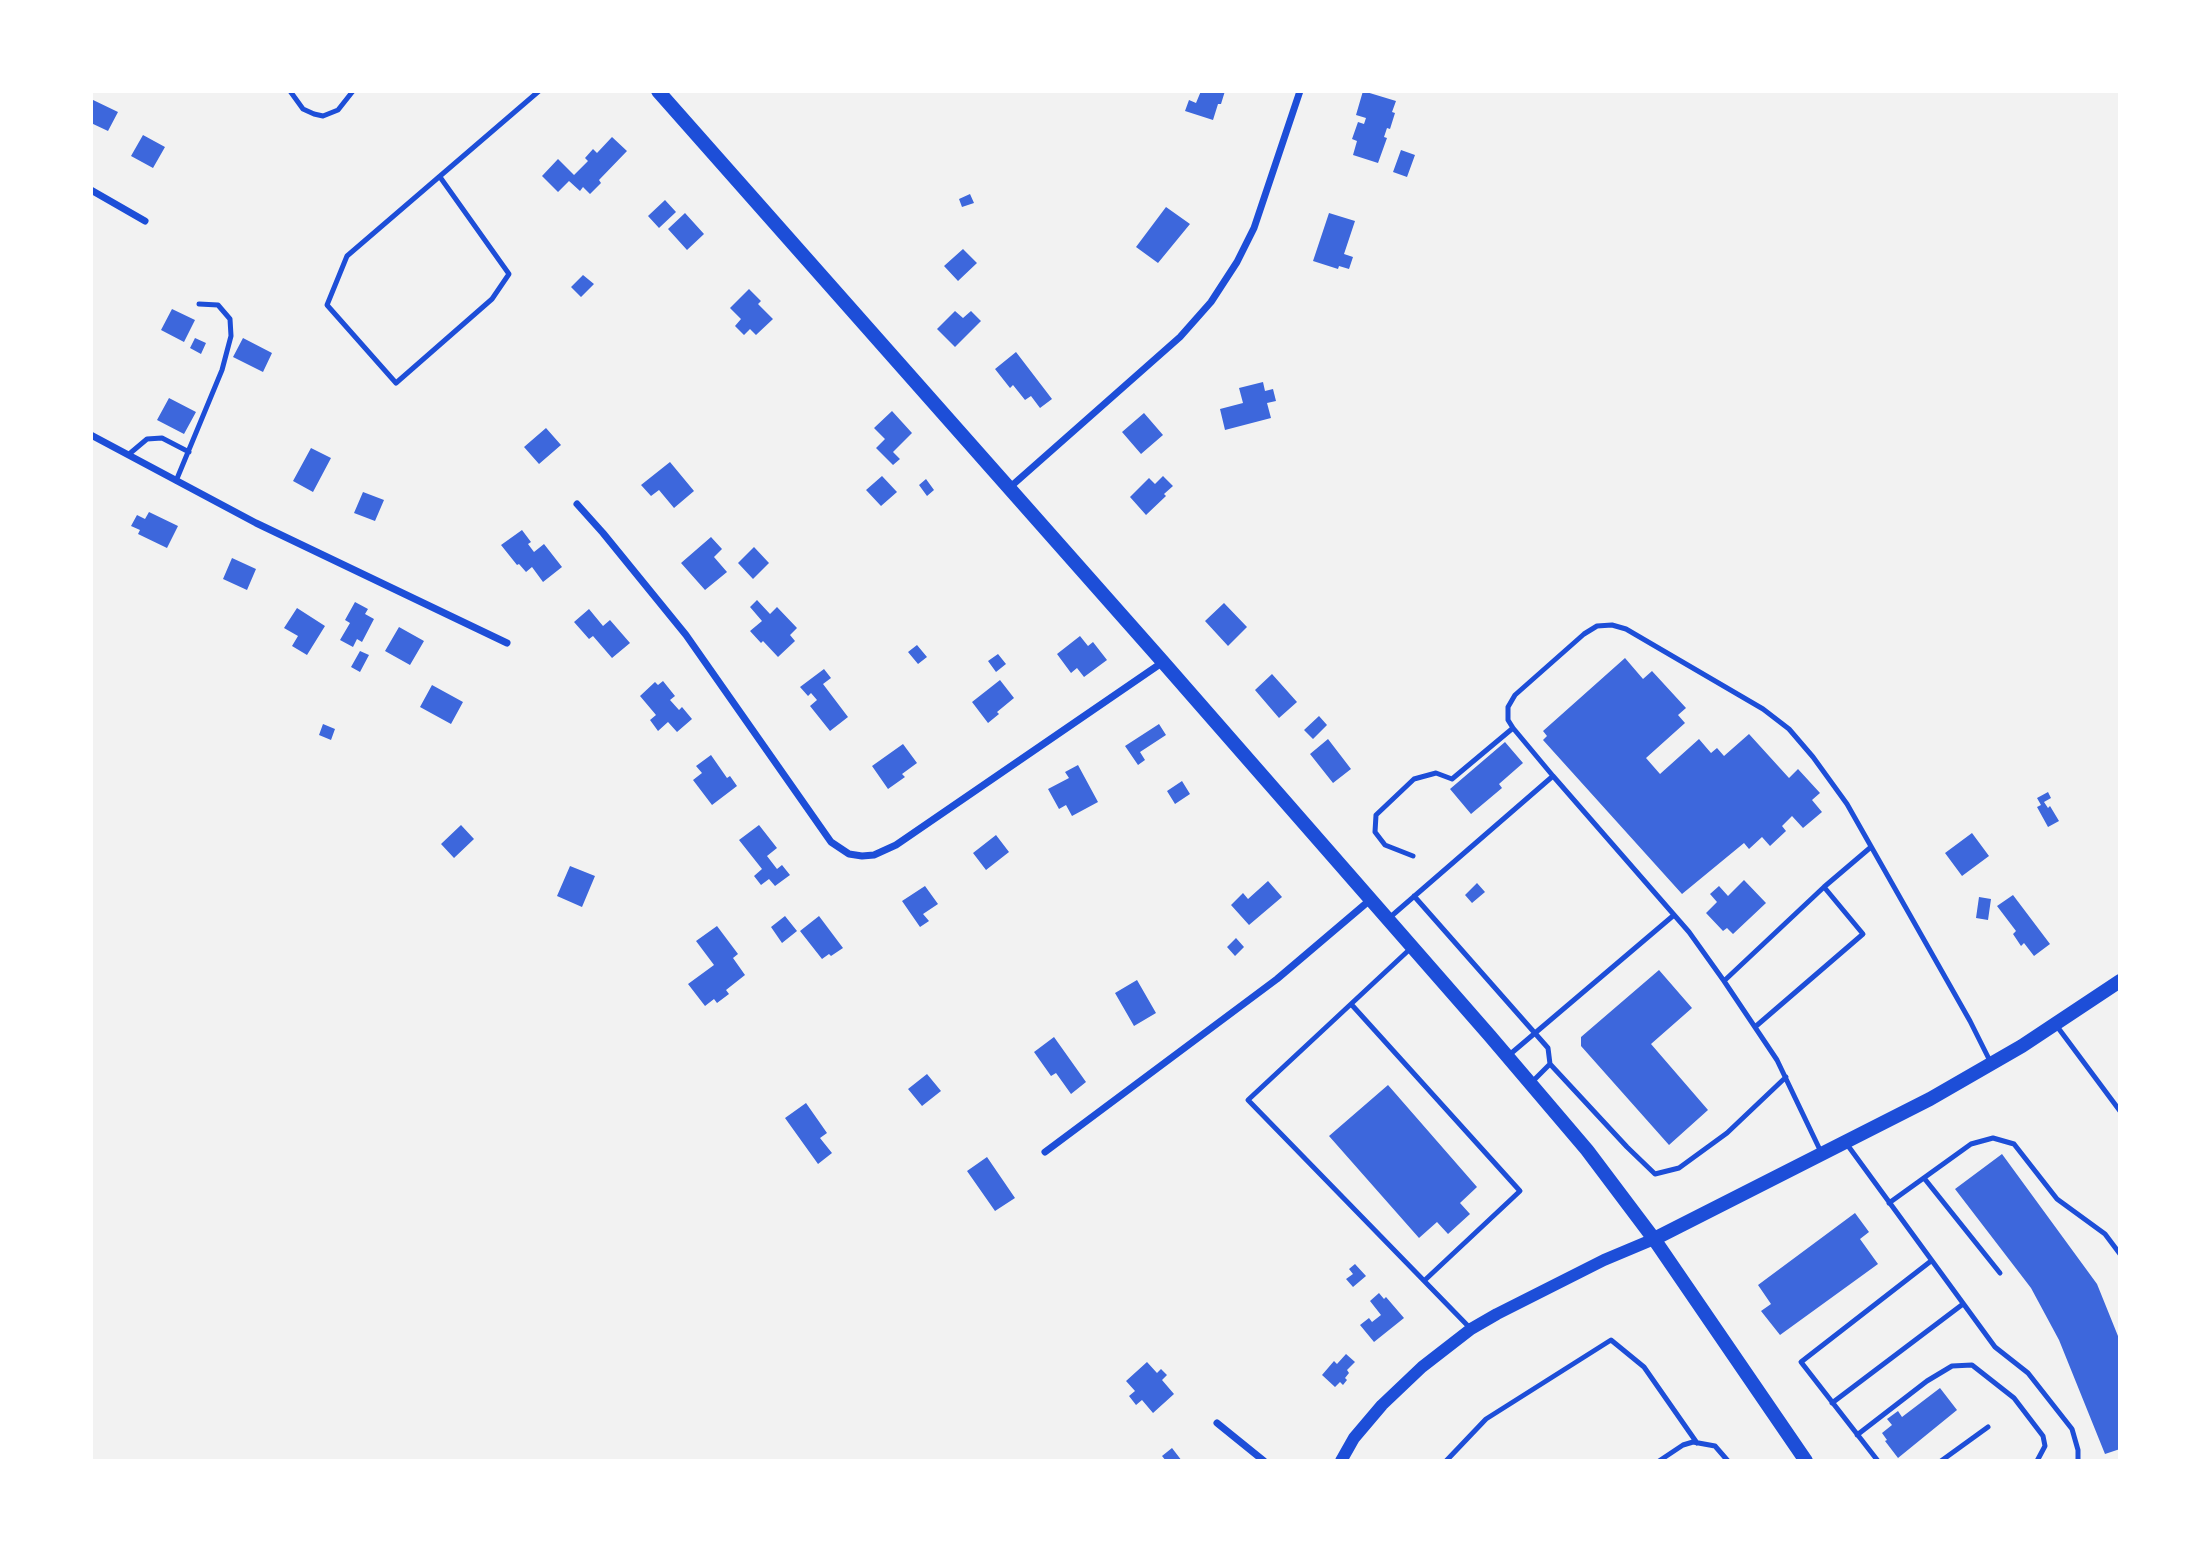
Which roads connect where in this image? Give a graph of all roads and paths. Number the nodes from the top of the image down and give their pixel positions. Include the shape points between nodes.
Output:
1 (290, 91) edge
2 (353, 91) edge
3 (539, 91) edge
4 (658, 91) edge
5 (1300, 91) edge
6 (440, 177) junction
7 (91, 190) edge
8 (145, 221) dead end
9 (200, 304) dead end
10 (91, 435) edge
11 (189, 452) junction
12 (128, 455) junction
13 (176, 481) junction
14 (1009, 489) junction
15 (577, 504) dead end
16 (507, 643) dead end
17 (1163, 662) junction
18 (1513, 728) junction
19 (1553, 776) junction
20 (1871, 847) junction
21 (1413, 856) dead end
22 (1824, 887) junction
23 (1414, 896) junction
24 (1371, 900) junction
25 (1674, 915) junction
26 (1388, 919) junction
27 (1412, 947) junction
28 (1724, 981) junction
29 (2120, 981) edge
30 (1351, 1004) junction
31 (2056, 1025) junction
32 (1755, 1027) junction
33 (1534, 1034) junction
34 (1508, 1056) junction
35 (1550, 1064) junction
36 (1992, 1064) junction
37 (1786, 1077) junction
38 (1531, 1083) junction
39 (2120, 1111) edge
40 (1846, 1143) junction
41 (1045, 1152) dead end
42 (1822, 1154) junction
43 (1924, 1178) junction
44 (1889, 1203) junction
45 (1654, 1238) junction
46 (2120, 1254) edge
47 (1931, 1261) junction
48 (2000, 1273) dead end
49 (1425, 1280) junction
50 (1963, 1304) junction
51 (1471, 1329) junction
52 (1832, 1403) junction
53 (1217, 1423) dead end
54 (1988, 1427) dead end
55 (1857, 1435) junction
56 (1697, 1443) junction
57 (1800, 1459) edge
58 (1265, 1461) edge
59 (1341, 1461) edge
60 (1446, 1461) edge
61 (1659, 1461) edge
62 (1728, 1461) edge
63 (1878, 1461) edge
64 (1941, 1461) edge
65 (2037, 1461) edge
66 (2078, 1461) edge

1 - 2 lane via 303,109 323,116 338,110
3 - 6 lane
4 - 14 main road
5 - 14 street via 1254,228 1211,302 1180,337
6 - 6 lane via 347,256 327,305 396,383 492,299 509,274
7 - 8 street
9 - 11 lane via 218,305 230,319 231,336
10 - 12 street
11 - 12 lane via 162,438 147,439
11 - 13 lane
12 - 13 street
13 - 16 street
14 - 17 main road
15 - 17 street via 687,635 828,838 852,855 874,855 897,845
17 - 24 main road
18 - 19 lane
18 - 20 lane via 1507,711 1515,695 1590,629 1619,626 1763,709 1789,729 1847,804
18 - 21 lane via 1452,779 1436,773 1414,779 1376,815 1375,832 1385,845
19 - 23 lane
19 - 25 lane
20 - 22 lane
20 - 36 lane
22 - 28 lane
22 - 32 lane via 1863,934
23 - 26 lane
23 - 33 lane
24 - 26 main road
24 - 41 street via 1277,979
25 - 28 lane
25 - 33 lane
26 - 27 main road
27 - 30 lane
27 - 34 main road
28 - 32 lane
29 - 31 main road
30 - 49 lane via 1520,1191
30 - 49 lane via 1248,1100
31 - 36 main road
31 - 39 lane
32 - 37 lane
33 - 34 lane
33 - 35 lane via 1548,1048
34 - 38 main road
35 - 37 lane via 1655,1174 1679,1168 1727,1133
35 - 38 lane
36 - 40 main road
37 - 42 lane
38 - 45 main road
40 - 42 main road
40 - 44 lane
42 - 45 main road
43 - 44 lane
43 - 46 lane via 1971,1144 1993,1138 2014,1144 2057,1199 2105,1234
43 - 48 lane
44 - 47 lane
45 - 51 street
45 - 57 main road
47 - 50 lane
47 - 52 lane via 1801,1362
49 - 51 lane
50 - 52 lane
50 - 66 lane via 1995,1347 2028,1373 2072,1429
51 - 59 street via 1382,1405
52 - 55 lane
53 - 58 street
54 - 64 lane
55 - 63 lane
55 - 65 lane via 1927,1381 1952,1366 1972,1365 2014,1398 2043,1436 2045,1446
56 - 60 lane via 1643,1367 1611,1340 1486,1419
56 - 61 lane via 1683,1445
56 - 62 lane via 1715,1446

